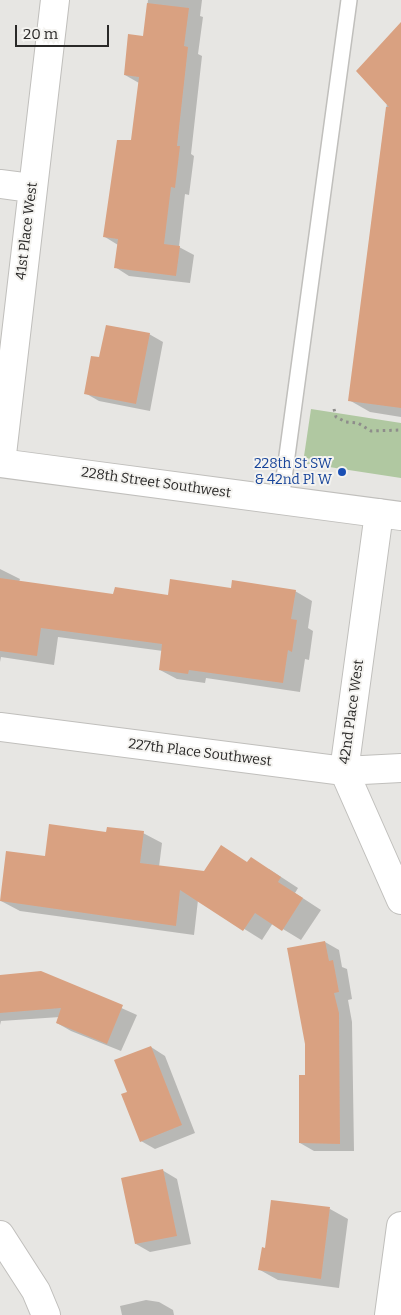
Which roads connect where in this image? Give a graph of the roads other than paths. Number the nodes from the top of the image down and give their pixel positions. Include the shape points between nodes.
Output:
1 (55, 0) edge
2 (349, 0) edge
3 (0, 184) edge
4 (31, 188) junction
5 (0, 463) edge
6 (281, 500) junction
7 (390, 514) edge
8 (0, 727) edge
9 (401, 768) edge
10 (344, 771) junction
11 (401, 900) edge
12 (401, 1226) edge
13 (0, 1235) edge
14 (46, 1315) edge
15 (389, 1315) edge

1 - 4 street, 41st Place West
2 - 6 lane
3 - 4 street
4 - 5 street, 41st Place West
5 - 6 street, 228th Street Southwest
6 - 7 street, 228th Street Southwest
7 - 10 street, 42nd Place West
8 - 10 street, 227th Place Southwest
9 - 10 street, 227th Place Southwest
10 - 11 street, 42nd Place West
12 - 15 street
13 - 14 street via 36,1291

